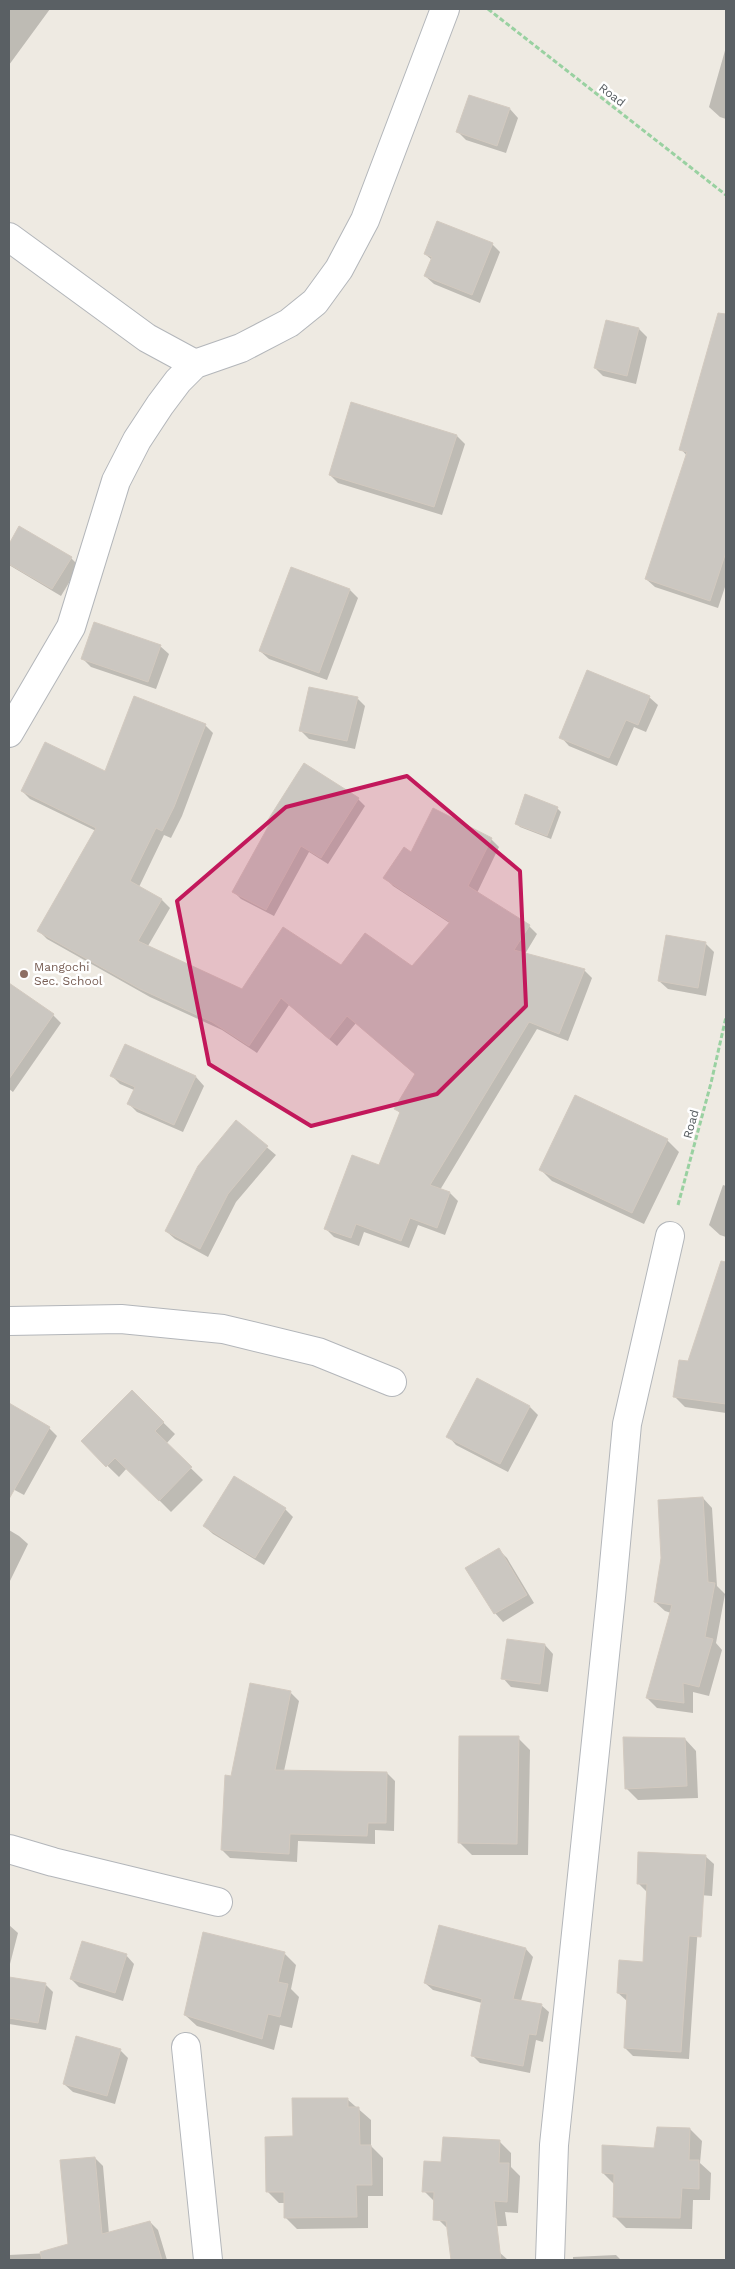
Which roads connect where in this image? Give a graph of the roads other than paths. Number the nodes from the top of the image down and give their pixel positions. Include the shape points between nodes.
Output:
1 (445, 9) edge
2 (9, 236) edge
3 (195, 364) junction
4 (9, 733) edge
5 (670, 1236) road end
6 (9, 1321) edge
7 (392, 1382) dead end
8 (9, 1849) edge
9 (218, 1902) dead end
10 (186, 2047) dead end
11 (208, 2260) edge
12 (550, 2260) edge

1 - 3 street via 365,220 327,288 288,323 242,348
2 - 3 street via 147,338
3 - 4 street via 178,381 136,440 116,481 71,627
5 - 12 street via 626,1424 554,2146
6 - 7 street via 121,1318 223,1329 318,1352
8 - 9 street
10 - 11 street

